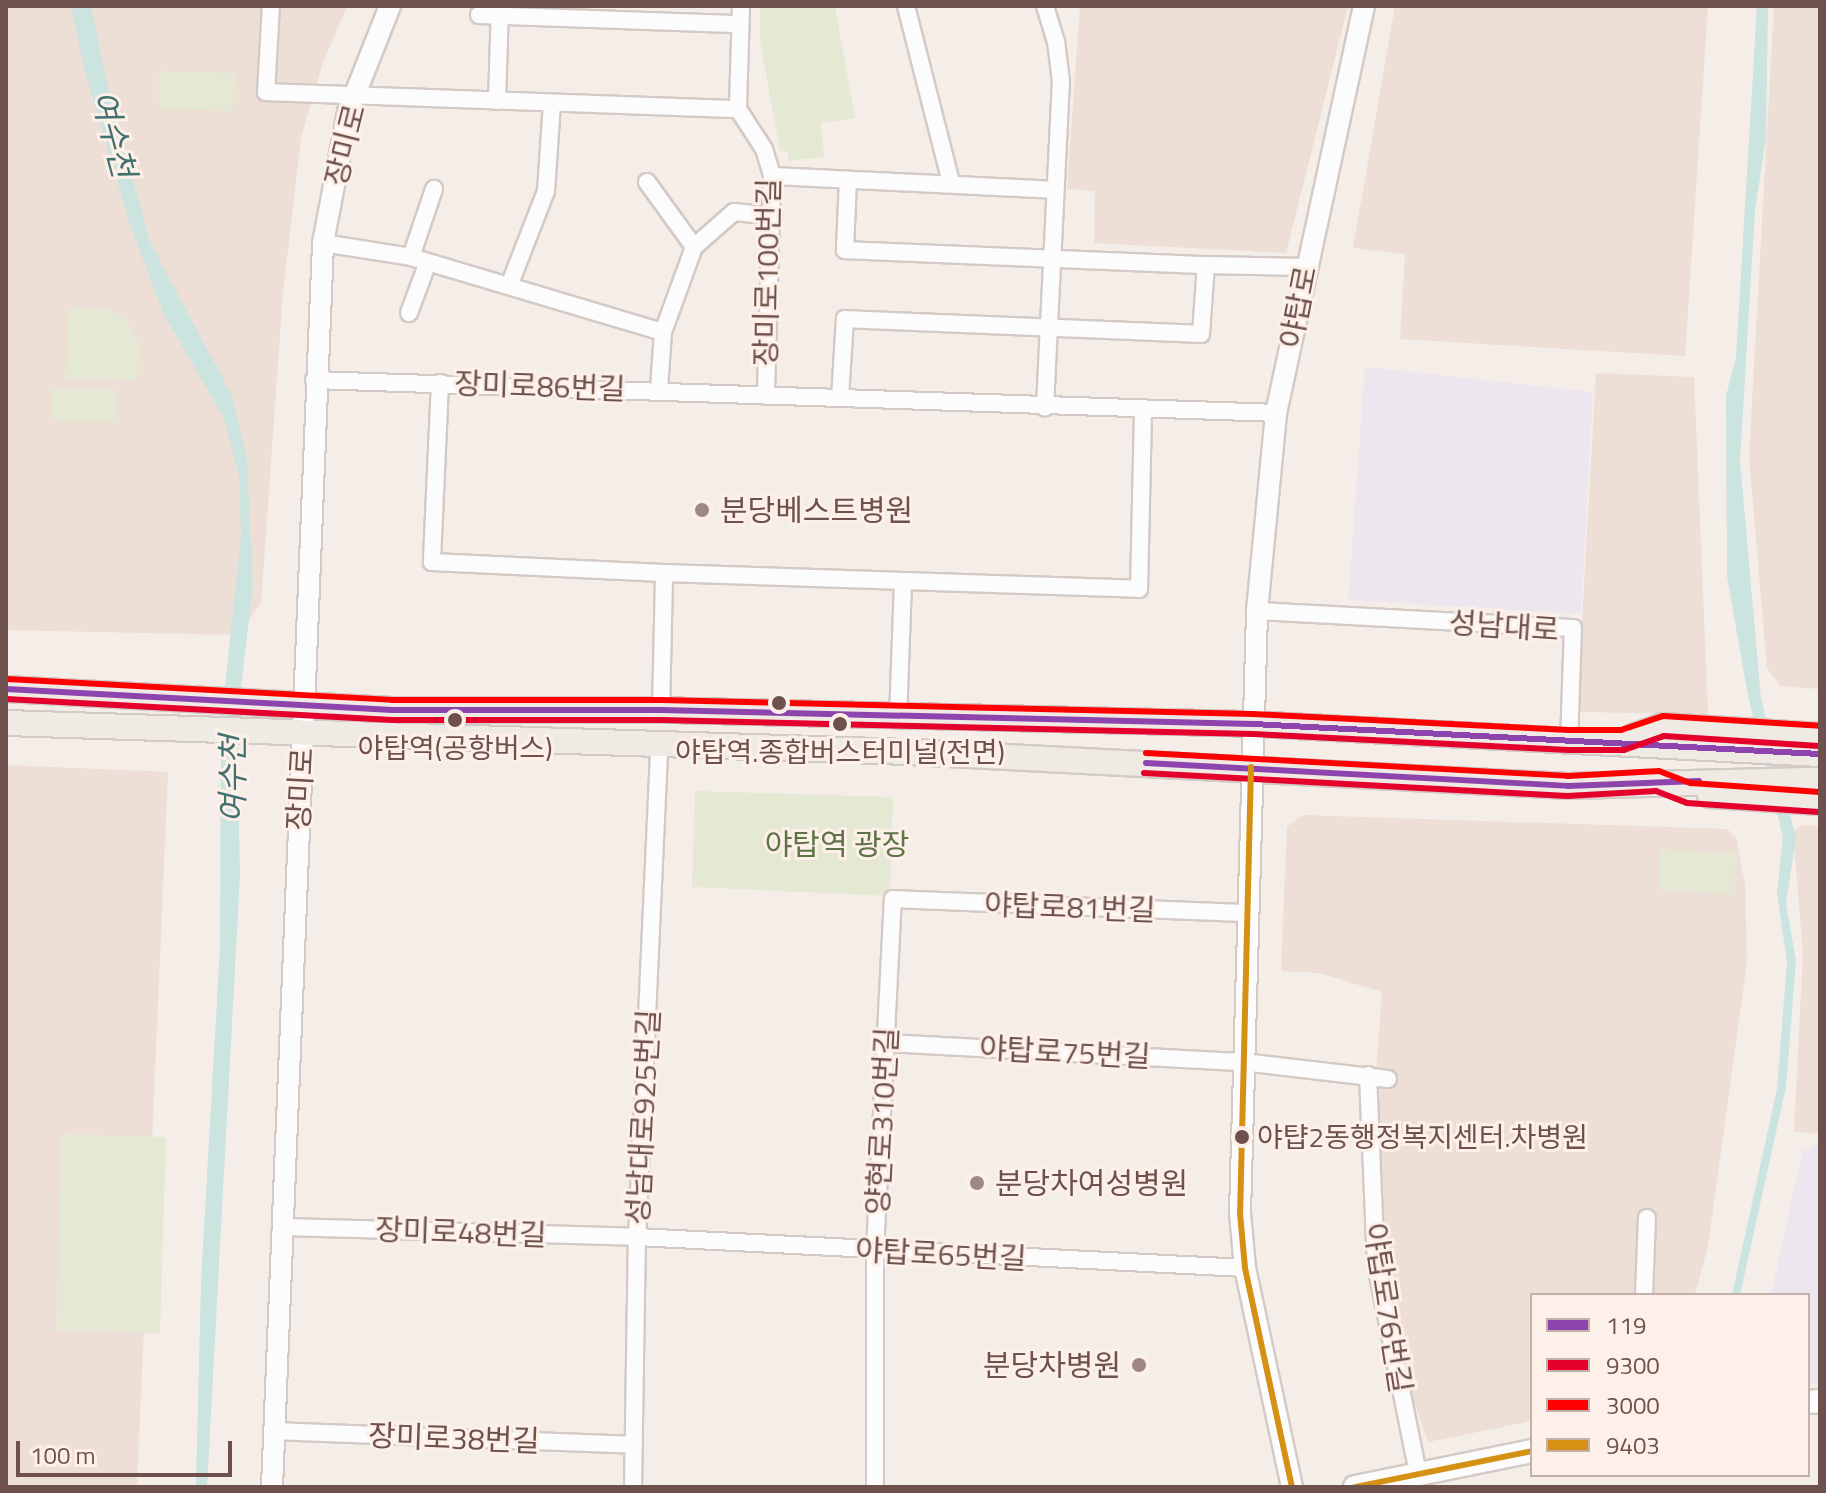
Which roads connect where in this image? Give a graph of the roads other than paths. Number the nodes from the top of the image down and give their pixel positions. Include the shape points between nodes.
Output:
1 (271, 6) edge
2 (390, 6) edge
3 (741, 6) edge
4 (906, 6) edge
5 (1045, 6) edge
6 (1364, 6) edge
7 (500, 11) edge
8 (479, 15) dead end
9 (740, 24) junction
10 (356, 94) junction
11 (497, 101) junction
12 (552, 103) junction
13 (738, 109) junction
14 (772, 176) junction
15 (848, 180) junction
16 (647, 182) dead end
17 (951, 183) junction
18 (434, 189) dead end
19 (1055, 190) junction
20 (774, 216) junction
21 (323, 243) junction
22 (694, 247) junction
23 (411, 257) junction
24 (1051, 258) junction
25 (428, 262) junction
26 (1206, 265) junction
27 (1305, 267) junction
28 (509, 286) junction
29 (409, 313) dead end
30 (1050, 329) junction
31 (663, 332) junction
32 (314, 380) junction
33 (440, 383) junction
34 (659, 389) junction
35 (766, 396) junction
36 (840, 398) junction
37 (1045, 408) junction
38 (1143, 410) junction
39 (1276, 413) junction
40 (664, 573) junction
41 (903, 581) junction
42 (1257, 611) junction
43 (6, 689) edge
44 (306, 707) junction
45 (661, 710) junction
46 (898, 719) junction
47 (6, 723) edge
48 (1253, 724) junction
49 (303, 736) junction
50 (1820, 736) edge
51 (1569, 740) junction
52 (1789, 743) junction
53 (659, 746) junction
54 (1820, 754) edge
55 (1251, 767) junction
56 (1820, 780) edge
57 (1804, 793) edge
58 (893, 899) joint
59 (1248, 913) junction
60 (887, 1043) junction
61 (1243, 1062) junction
62 (1368, 1075) junction
63 (1388, 1079) dead end
64 (1647, 1218) dead end
65 (284, 1227) junction
66 (637, 1237) junction
67 (875, 1251) junction
68 (1245, 1268) junction
69 (1644, 1293) edge
70 (274, 1431) junction
71 (634, 1445) junction
72 (1530, 1451) edge
73 (1418, 1474) junction
74 (272, 1487) edge
75 (633, 1487) edge
76 (875, 1487) edge
77 (1292, 1487) edge
78 (1355, 1487) edge

1 - 10 street via 266,92
2 - 10 street, 장미로
3 - 9 street
4 - 17 street
5 - 19 street via 1061,80
6 - 27 street, 야탑로
7 - 8 street
7 - 9 street
7 - 11 street
9 - 13 street
10 - 11 street
10 - 21 street, 장미로
11 - 12 street
12 - 13 street
12 - 28 street via 546,191
13 - 14 street, 장미로100번길 via 764,149
14 - 15 street
14 - 20 street, 장미로100번길
15 - 17 street
15 - 24 street via 845,250
16 - 22 street
17 - 19 street
18 - 23 street
19 - 24 street
20 - 22 street via 734,212
20 - 35 street, 장미로100번길
21 - 23 street
21 - 32 street, 장미로
22 - 31 street
23 - 25 street
24 - 26 street
24 - 30 street
25 - 28 street
25 - 29 street
26 - 27 street
26 - 30 street via 1201,334
27 - 39 street, 야탑로
28 - 31 street
30 - 36 street via 845,319
30 - 37 street
31 - 34 street
32 - 33 street, 장미로86번길
32 - 44 street, 장미로
33 - 34 street, 장미로86번길
33 - 40 street via 432,562
34 - 35 street, 장미로86번길
35 - 36 street, 장미로86번길
36 - 37 street, 장미로86번길
37 - 38 street, 장미로86번길
38 - 39 street, 장미로86번길
38 - 41 street via 1139,589
39 - 42 street, 야탑로
40 - 41 street
40 - 45 street
41 - 46 street
42 - 48 street, 야탑로
42 - 51 street, 성남대로 via 1573,628
43 - 44 main road
44 - 45 main road
44 - 49 street, 장미로
45 - 46 main road
46 - 48 main road
47 - 49 main road
48 - 51 main road
48 - 55 street, 야탑로
49 - 53 main road
49 - 65 street, 장미로
50 - 52 main road
51 - 52 main road via 1720,738
52 - 54 main road
53 - 55 main road
53 - 66 street, 성남대로925번길
55 - 57 main road via 1568,786 1658,781
55 - 59 street, 야탑로
56 - 57 main road
58 - 59 street, 야탑로81번길
58 - 60 street, 양현로310번길
59 - 61 street, 야탑로
60 - 61 street, 야탑로75번길
60 - 67 street, 양현로310번길
61 - 62 street
61 - 68 street, 야탑로
62 - 63 street
62 - 73 street, 야탑로76번길 via 1376,1265
64 - 69 street
65 - 66 street, 장미로48번길
65 - 70 street, 장미로
66 - 67 street, 야탑로65번길
66 - 71 street, 성남대로925번길
67 - 68 street, 야탑로65번길
67 - 76 street, 양현로310번길
68 - 77 street, 야탑로
70 - 71 street, 장미로38번길
70 - 74 street, 장미로
71 - 75 street, 성남대로925번길
72 - 73 main road
73 - 78 main road

